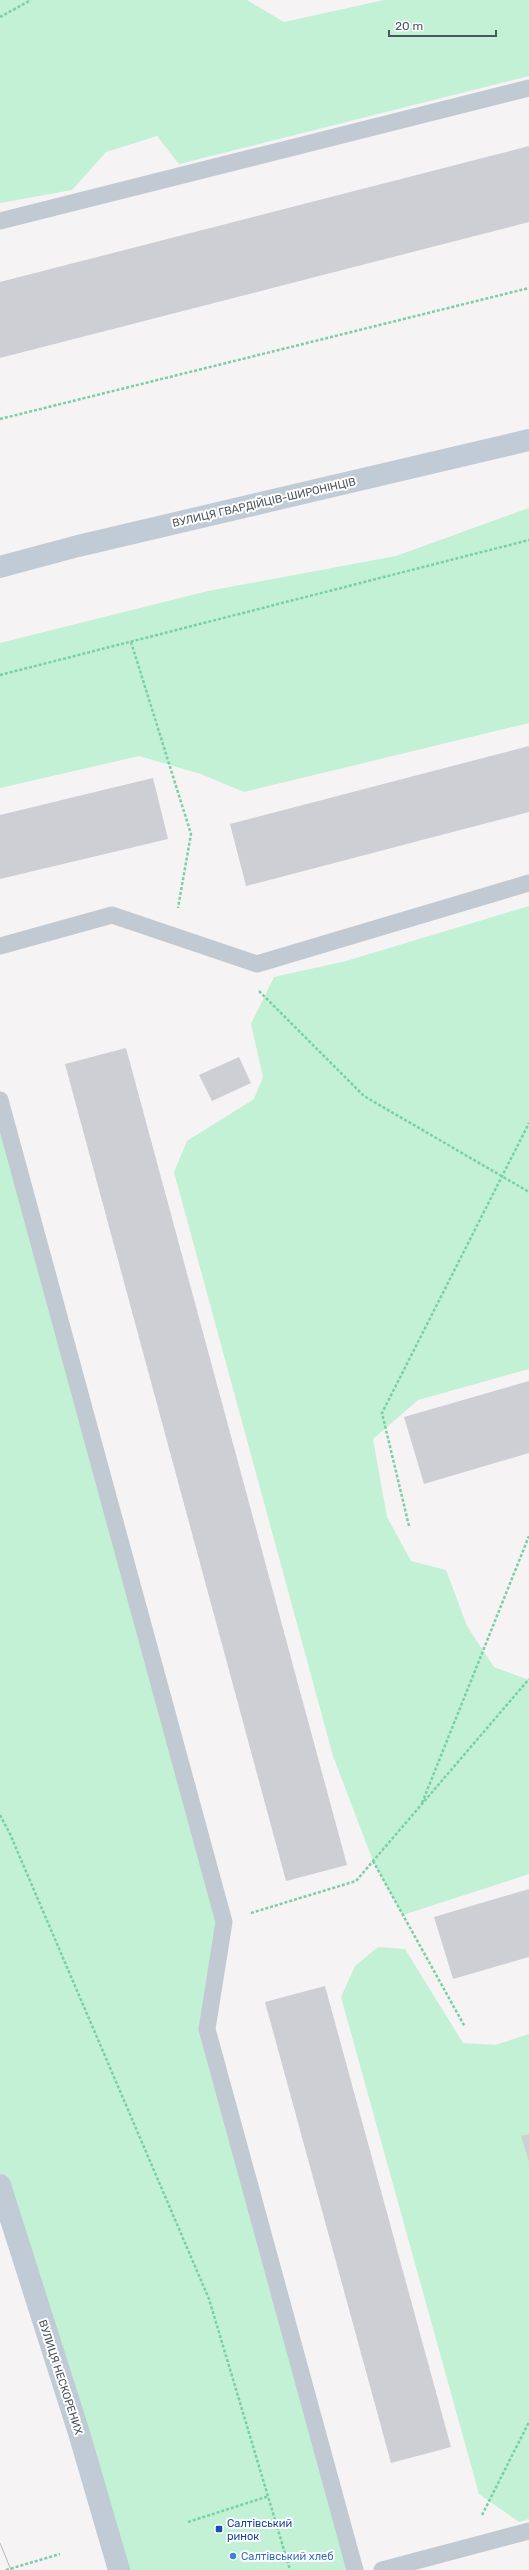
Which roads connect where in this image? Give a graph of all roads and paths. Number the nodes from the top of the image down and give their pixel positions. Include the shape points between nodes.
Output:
1 (31, 0) edge
2 (0, 17) edge
3 (529, 88) edge
4 (0, 222) edge
5 (529, 288) edge
6 (0, 420) edge
7 (529, 440) edge
8 (529, 540) edge
9 (0, 567) edge
10 (131, 642) junction
11 (0, 675) edge
12 (529, 883) edge
13 (174, 936) junction
14 (0, 946) edge
15 (253, 985) dead end
16 (0, 1100) edge
17 (529, 1123) edge
18 (503, 1177) junction
19 (529, 1192) edge
20 (409, 1526) dead end
21 (529, 1536) edge
22 (529, 1679) edge
23 (421, 1805) junction
24 (0, 1815) edge
25 (373, 1861) junction
26 (224, 1922) junction
27 (466, 2027) dead end
28 (0, 2185) edge
29 (529, 2422) edge
30 (269, 2496) junction
31 (188, 2522) dead end
32 (529, 2531) edge
33 (466, 2548) junction
34 (60, 2554) dead end
35 (6, 2570) edge
36 (119, 2570) edge
37 (290, 2570) edge
38 (355, 2570) edge
39 (382, 2570) edge

1 - 2 path
3 - 4 lane
5 - 6 path
7 - 9 main road, ВУЛИЦЯ ГВАРДІЙЦІВ-ШИРОНІНЦІВ via 78,546
8 - 10 path
10 - 11 path
10 - 13 path via 191,834
12 - 13 lane via 257,964
13 - 14 lane via 112,915
15 - 18 path via 364,1096
16 - 26 lane
17 - 18 path
18 - 19 path
18 - 20 path via 382,1414
21 - 23 path
22 - 23 path
23 - 25 path
24 - 30 path via 20,1856 209,2299
25 - 26 path via 356,1881
25 - 27 path
26 - 38 lane via 207,2029
28 - 36 main road, ВУЛИЦЯ НЕСКОРЕНИХ via 79,2433
29 - 33 path
30 - 31 path
30 - 37 path
32 - 33 lane
33 - 39 lane
34 - 35 path

